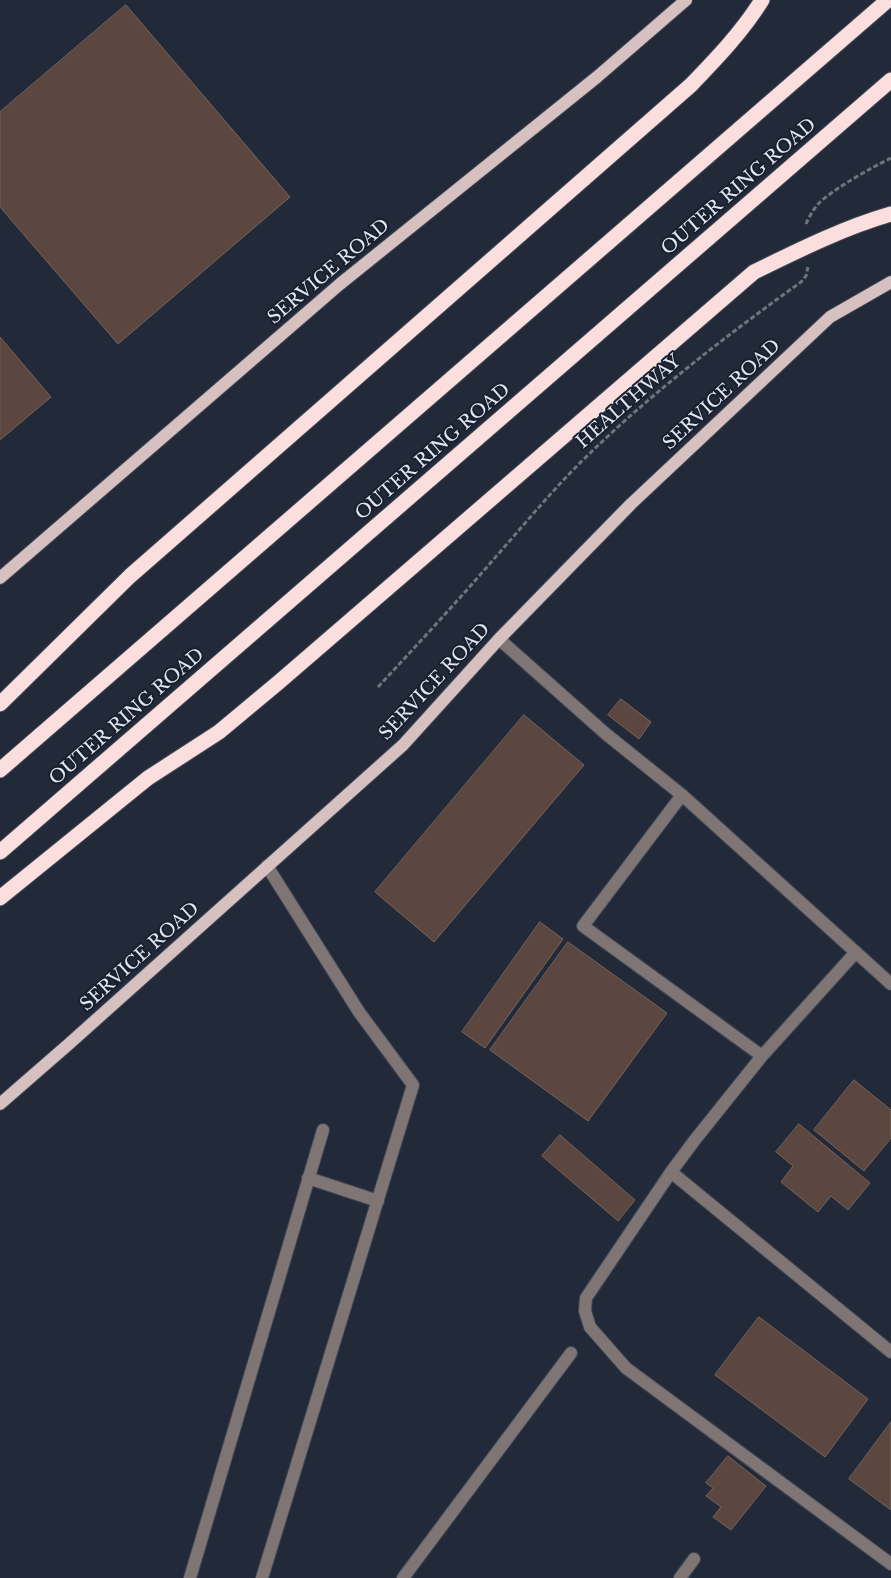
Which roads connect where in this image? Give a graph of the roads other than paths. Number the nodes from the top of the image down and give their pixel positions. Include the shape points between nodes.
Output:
1 (686, 0) edge
2 (762, 0) edge
3 (888, 0) edge
4 (891, 80) edge
5 (891, 214) edge
6 (891, 282) edge
7 (0, 578) edge
8 (499, 639) junction
9 (0, 704) edge
10 (0, 770) edge
11 (682, 796) junction
12 (0, 852) edge
13 (267, 866) junction
14 (0, 898) edge
15 (856, 952) junction
16 (891, 984) edge
17 (762, 1056) junction
18 (0, 1104) edge
19 (323, 1130) dead end
20 (671, 1172) junction
21 (308, 1178) junction
22 (378, 1201) junction
23 (891, 1352) edge
24 (571, 1353) dead end
25 (694, 1559) dead end
26 (891, 1564) edge
27 (190, 1578) edge
28 (262, 1578) edge
29 (403, 1578) edge
30 (680, 1578) edge

1 - 7 main road, SERVICE ROAD via 597,77 340,284
2 - 9 highway via 721,55 691,85 130,576
3 - 10 highway
4 - 12 highway, OUTER RING ROAD
5 - 14 highway via 862,223 754,272 219,732 148,778
6 - 8 main road, SERVICE ROAD via 830,317 631,504
8 - 11 street
8 - 13 main road, SERVICE ROAD via 403,744
11 - 15 street
11 - 17 street via 583,926
13 - 18 main road, SERVICE ROAD
13 - 22 street via 360,1012 413,1085
15 - 16 street
15 - 17 street
17 - 20 street
19 - 21 street
20 - 23 street
20 - 26 street via 586,1298 585,1311 590,1327 626,1368
21 - 22 street
21 - 27 street
22 - 28 street
24 - 29 street
25 - 30 street

